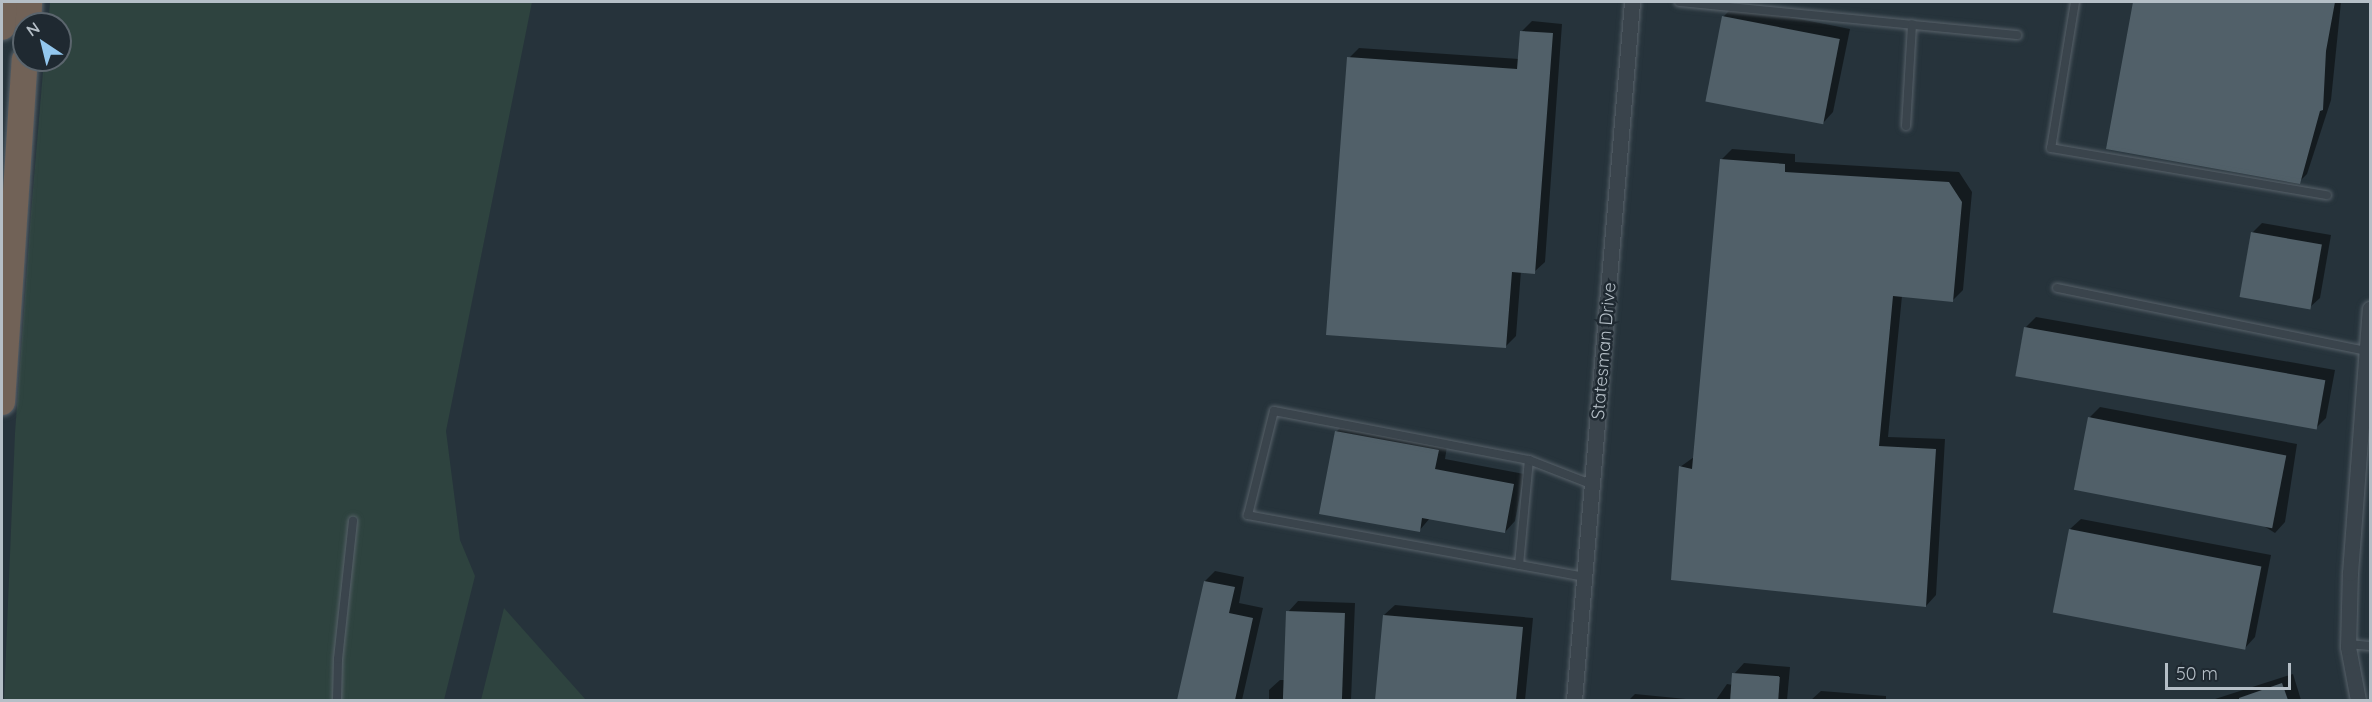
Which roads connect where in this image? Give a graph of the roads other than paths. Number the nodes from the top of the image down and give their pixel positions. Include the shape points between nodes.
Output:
1 (4, 2) edge
2 (1632, 2) edge
3 (1679, 2) edge
4 (2075, 2) edge
5 (1912, 24) junction
6 (2, 27) edge
7 (2017, 35) dead end
8 (24, 72) edge
9 (1906, 126) dead end
10 (2327, 195) dead end
11 (2057, 288) dead end
12 (2370, 309) edge
13 (2369, 351) edge
14 (2, 402) edge
15 (1529, 460) junction
16 (2364, 466) edge
17 (1594, 486) junction
18 (353, 521) dead end
19 (1519, 565) junction
20 (1585, 577) junction
21 (2348, 644) junction
22 (2370, 646) edge
23 (337, 700) edge
24 (1574, 700) edge
25 (2358, 700) edge

1 - 6 highway
2 - 17 street, Statesman Drive
3 - 5 lane
4 - 10 lane via 2051,147
5 - 7 lane
5 - 9 lane
8 - 14 highway
11 - 13 lane
12 - 13 street
13 - 16 street
15 - 17 lane
15 - 19 lane
15 - 19 lane via 1274,411 1248,515
16 - 21 street
17 - 20 street, Statesman Drive
18 - 23 lane
19 - 20 lane
20 - 24 street, Statesman Drive
21 - 22 lane
21 - 25 street

